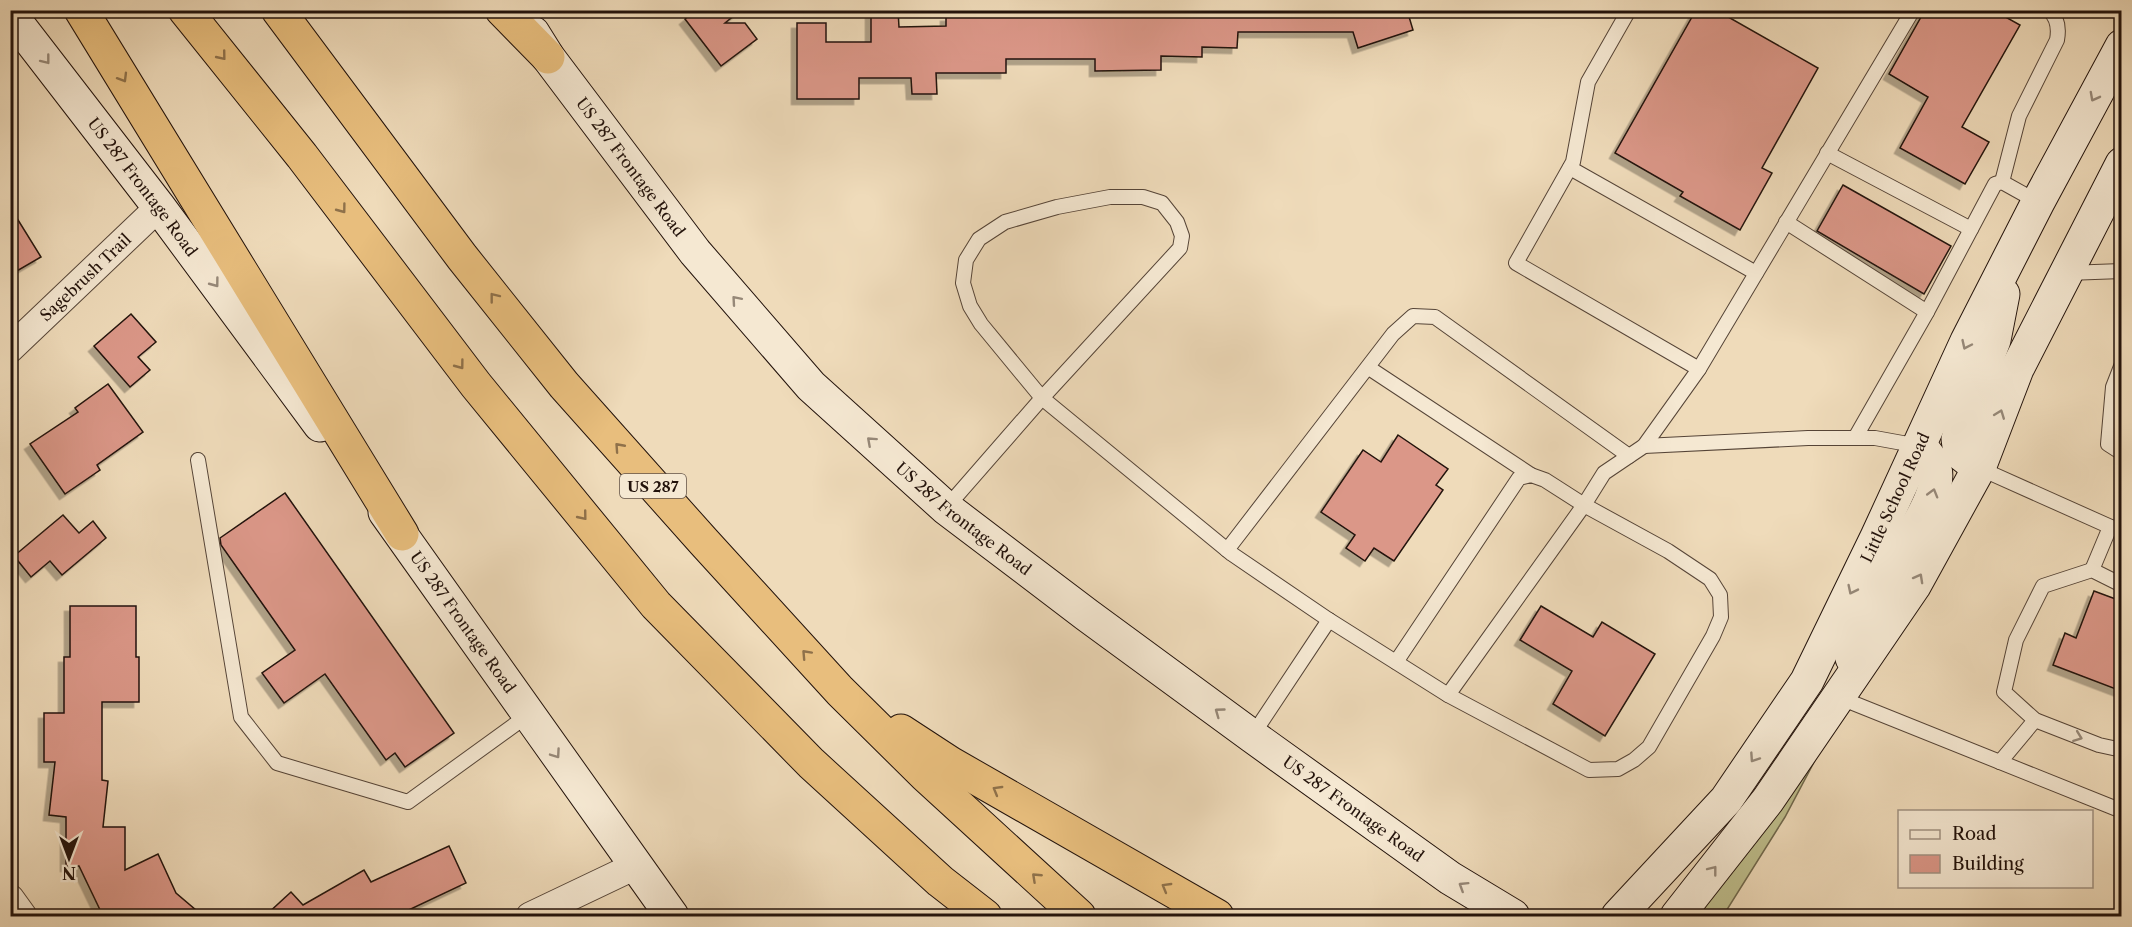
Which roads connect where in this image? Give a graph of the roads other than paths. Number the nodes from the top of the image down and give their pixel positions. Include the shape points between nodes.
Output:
1 (81, 10) edge
2 (185, 10) edge
3 (278, 10) edge
4 (502, 10) edge
5 (519, 10) edge
6 (1629, 10) edge
7 (1913, 10) edge
8 (2049, 10) edge
9 (10, 14) edge
10 (2121, 46) edge
11 (548, 57) junction
12 (1827, 153) junction
13 (2121, 164) edge
14 (1570, 168) junction
15 (2002, 183) junction
16 (2038, 202) junction
17 (159, 207) junction
18 (1786, 222) junction
19 (1971, 229) junction
20 (2008, 263) junction
21 (2121, 271) edge
22 (1756, 273) junction
23 (2066, 273) junction
24 (1927, 312) junction
25 (10, 349) edge
26 (2121, 364) edge
27 (1369, 368) junction
28 (1699, 369) junction
29 (1042, 398) junction
30 (1855, 438) junction
31 (1644, 446) junction
32 (1919, 446) junction
33 (2121, 453) edge
34 (1629, 456) junction
35 (198, 460) dead end
36 (1979, 468) junction
37 (1531, 475) junction
38 (1584, 505) junction
39 (946, 508) junction
40 (2116, 529) edge
41 (402, 534) junction
42 (1227, 550) junction
43 (2092, 570) junction
44 (2121, 585) edge
45 (1329, 620) junction
46 (1396, 662) junction
47 (840, 691) junction
48 (1448, 695) junction
49 (1839, 697) junction
50 (528, 715) junction
51 (2035, 720) junction
52 (1252, 736) junction
53 (2121, 750) edge
54 (2000, 762) junction
55 (2121, 811) edge
56 (635, 866) junction
57 (10, 898) edge
58 (23, 916) edge
59 (530, 916) edge
60 (672, 916) edge
61 (984, 916) edge
62 (1079, 916) edge
63 (1217, 916) edge
64 (1513, 916) edge
65 (1618, 916) edge
66 (1677, 916) edge

1 -> 41 highway
2 -> 61 highway via 476,385 656,605 811,763
47 -> 3 highway, US 287 via 564,385 462,257
4 - 11 highway
5 - 11 main road, US 287 Frontage Road
6 - 14 lane via 1588,82
7 - 12 lane
8 - 15 lane via 2059,28 2057,40 2019,116
9 -> 17 main road, US 287 Frontage Road
10 -> 16 main road, Little School Road
39 -> 11 main road, US 287 Frontage Road via 811,386 695,252
12 - 18 lane
12 - 19 lane
13 - 23 main road
14 - 22 lane
14 - 28 lane via 1515,263
15 - 16 lane
15 - 19 lane via 1995,184
16 - 20 main road, Little School Road
17 - 25 street, Sagebrush Trail
17 -> 41 main road, US 287 Frontage Road
18 - 22 lane
18 - 24 lane
19 - 24 lane
20 -> 32 main road, Little School Road
20 - 36 main road via 1994,340 1958,439 1960,453
21 - 23 lane
22 - 28 lane
36 -> 23 main road via 2017,369
24 - 30 lane
26 - 33 lane via 2113,387 2108,444
27 - 34 lane via 1393,334 1413,316 1435,317
27 - 37 lane
27 - 42 lane
28 - 31 lane
29 - 29 lane via 1180,248 1182,236 1177,222 1162,203 1143,197 1110,197 1005,222 979,239 966,260 963,283 970,306
29 - 39 lane
29 - 42 lane
30 - 31 lane
30 - 32 lane
31 - 34 lane
49 -> 32 main road via 1871,598 1930,504 1936,470
32 -> 65 main road, Little School Road via 1807,681 1726,800
34 - 38 lane via 1604,473
35 - 50 lane via 241,717 277,763 408,802
36 - 40 lane
49 -> 36 main road via 1914,586
37 - 38 lane
37 - 46 lane via 1520,478
38 - 48 lane
38 - 48 lane via 1710,579 1720,596 1721,617 1713,636 1649,747 1618,769 1589,770
52 -> 39 main road, US 287 Frontage Road
40 - 43 lane
41 - 50 main road, US 287 Frontage Road
42 - 45 lane
43 - 44 lane
43 - 51 lane via 2043,586 2016,640 2004,692
45 - 46 lane
45 - 52 lane
46 - 48 lane
62 -> 47 highway, US 287
63 -> 47 highway via 950,763
49 - 54 lane
66 -> 49 main road via 1768,800
50 -> 56 main road, US 287 Frontage Road
51 -> 53 lane
51 - 54 lane
64 -> 52 main road, US 287 Frontage Road via 1450,878
54 - 55 lane
56 - 59 street
56 - 60 main road, US 287 Frontage Road
57 - 58 street

